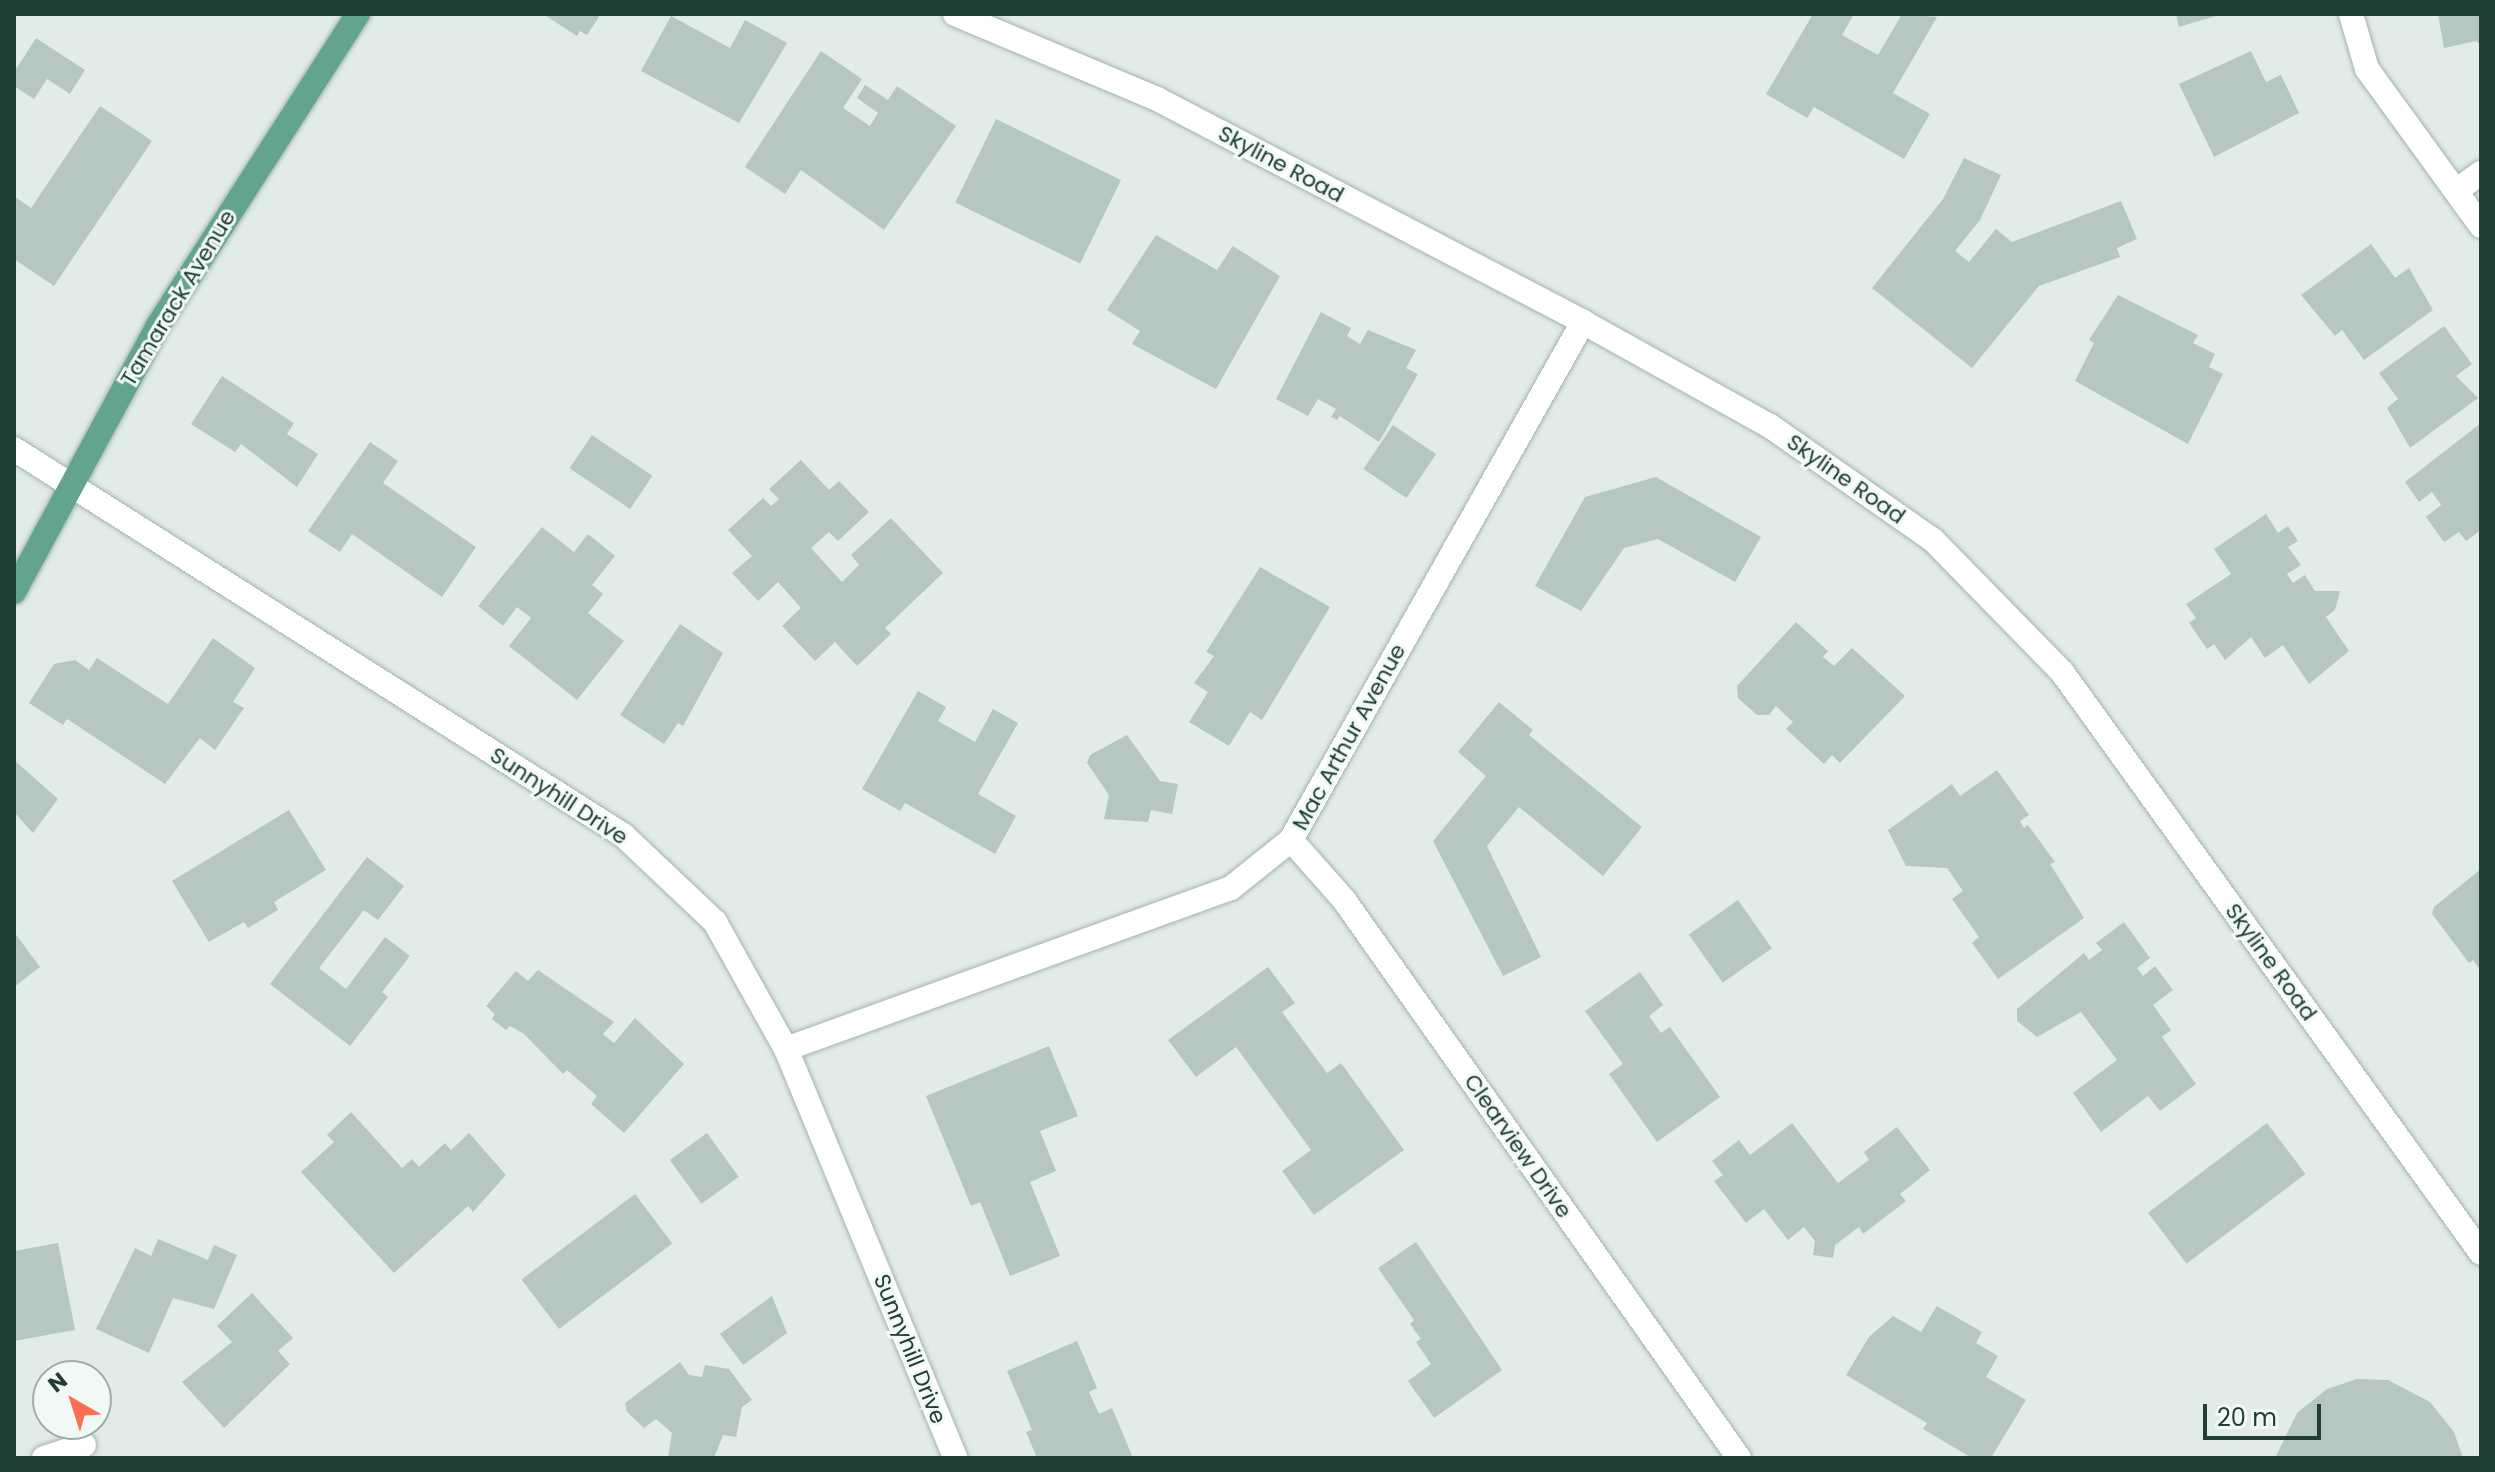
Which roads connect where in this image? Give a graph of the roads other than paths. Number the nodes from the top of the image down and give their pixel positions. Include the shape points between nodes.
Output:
1 (358, 14) edge
2 (955, 14) edge
3 (2351, 14) edge
4 (2481, 173) edge
5 (2456, 191) junction
6 (2481, 226) edge
7 (1583, 322) junction
8 (14, 449) edge
9 (69, 486) junction
10 (14, 592) edge
11 (1291, 840) junction
12 (786, 1049) junction
13 (2481, 1253) edge
14 (84, 1445) dead end
15 (44, 1458) edge
16 (955, 1458) edge
17 (1739, 1458) edge

1 - 9 main road, Tamarack Avenue via 157,327
2 - 7 street, Skyline Road via 1157,99
3 - 5 street via 2367,69
4 - 5 street
5 - 6 street
7 - 11 street, Mac Arthur Avenue
7 - 13 street, Skyline Road via 1770,426 1933,540 2062,672
8 - 9 street, Sunnyhill Drive
9 - 10 main road, Tamarack Avenue
9 - 12 street, Sunnyhill Drive via 623,835 715,922
11 - 12 street, Mac Arthur Avenue via 1231,888
11 - 17 street, Clearview Drive via 1344,900
12 - 16 street, Sunnyhill Drive
14 - 15 street

